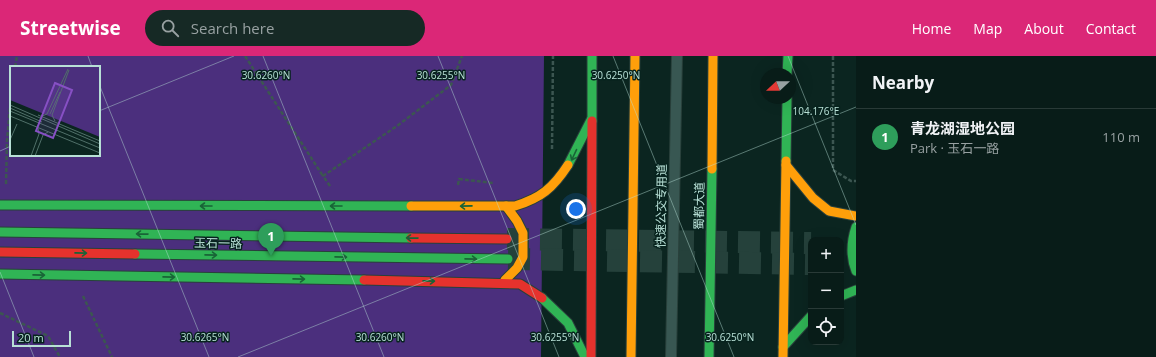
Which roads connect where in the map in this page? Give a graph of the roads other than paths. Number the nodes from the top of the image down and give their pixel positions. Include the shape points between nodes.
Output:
1 (592, 56) edge
2 (635, 56) edge
3 (677, 56) edge
4 (713, 56) edge
5 (788, 56) edge
6 (788, 68) edge
7 (787, 104) edge
8 (591, 120) junction
9 (786, 164) junction
10 (3, 205) edge
11 (506, 206) junction
12 (856, 216) edge
13 (856, 227) edge
14 (0, 232) edge
15 (507, 239) tunnel mouth
16 (0, 252) edge
17 (508, 259) tunnel mouth
18 (856, 271) edge
19 (0, 274) edge
20 (501, 283) junction
21 (856, 290) edge
22 (844, 295) edge
23 (808, 319) edge
24 (783, 347) junction
25 (585, 357) edge
26 (591, 357) edge
27 (631, 357) edge
28 (671, 357) edge
29 (709, 357) edge
30 (783, 357) edge

1 - 8 main road
2 - 27 main road
3 - 28 lane, 快速公交专用道
4 - 29 main road, 蜀都大道
5 - 6 main road
7 - 9 main road
8 -> 11 main road via 570,164 558,179 532,200 515,206
8 - 26 main road
9 - 12 main road via 813,198 829,211
9 - 24 main road
11 -> 10 main road
11 - 20 main road via 523,233 524,257 517,268
13 - 18 main road via 851,249 852,263
15 -> 14 main road, 玉石一路
16 -> 17 main road, 玉石一路
19 -> 20 main road
20 - 25 main road via 520,284 546,301 568,323
21 - 22 main road
23 - 24 main road
24 - 30 main road

